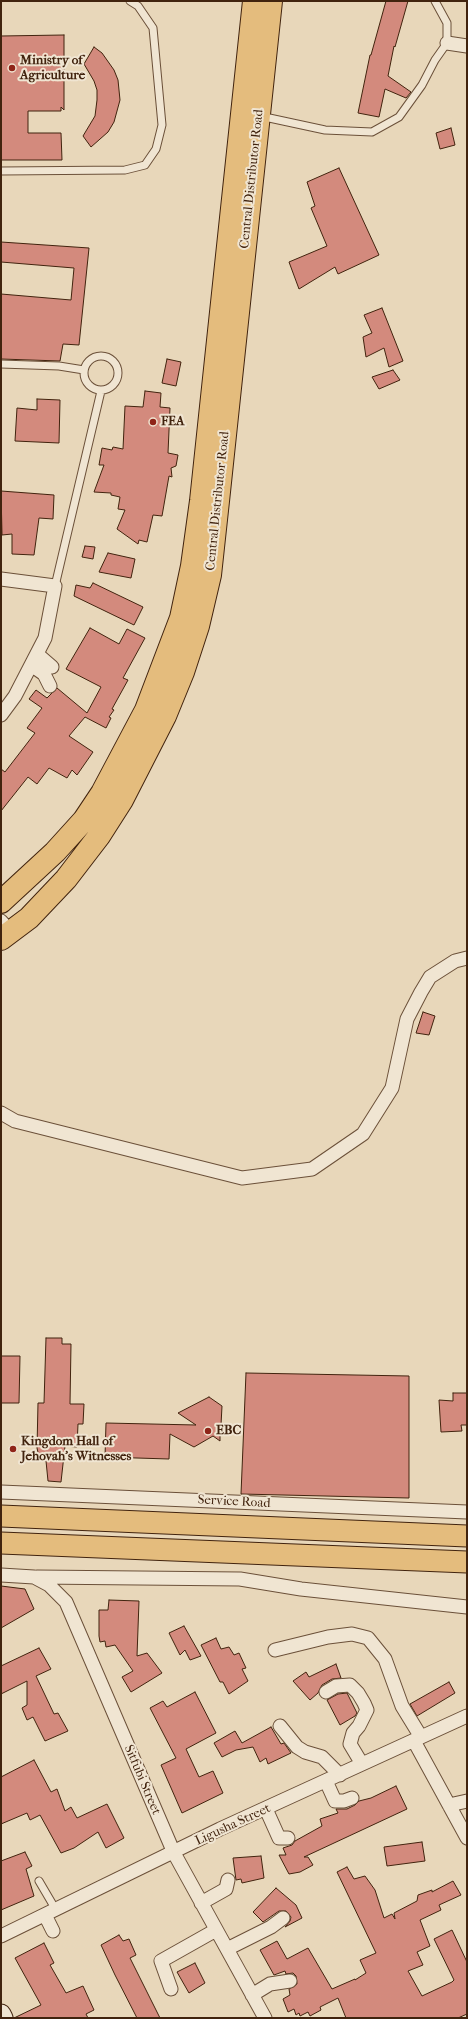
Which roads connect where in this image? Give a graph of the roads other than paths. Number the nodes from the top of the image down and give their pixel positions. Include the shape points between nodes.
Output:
1 (130, 1) edge
2 (254, 1) edge
3 (271, 1) edge
4 (435, 1) edge
5 (447, 43) junction
6 (467, 46) edge
7 (251, 114) junction
8 (1, 171) edge
9 (1, 364) edge
10 (84, 370) junction
11 (101, 391) junction
12 (1, 579) edge
13 (55, 586) junction
14 (34, 660) junction
15 (52, 667) dead end
16 (50, 686) dead end
17 (1, 715) edge
18 (1, 902) edge
19 (4, 931) edge
20 (467, 958) edge
21 (1, 1113) edge
22 (1, 1492) edge
23 (467, 1512) edge
24 (1, 1516) edge
25 (467, 1536) edge
26 (1, 1543) edge
27 (467, 1562) edge
28 (1, 1575) edge
29 (34, 1576) junction
30 (467, 1607) edge
31 (275, 1650) dead end
32 (326, 1692) dead end
33 (467, 1716) edge
34 (280, 1726) dead end
35 (417, 1739) junction
36 (362, 1764) junction
37 (340, 1775) junction
38 (326, 1781) junction
39 (352, 1798) dead end
40 (467, 1801) edge
41 (449, 1805) junction
42 (266, 1809) junction
43 (288, 1838) dead end
44 (467, 1838) edge
45 (174, 1853) junction
46 (228, 1880) dead end
47 (39, 1881) dead end
48 (201, 1903) junction
49 (50, 1912) junction
50 (283, 1918) dead end
51 (216, 1930) junction
52 (53, 1931) dead end
53 (1, 1936) edge
54 (227, 1949) junction
55 (290, 1981) dead end
56 (171, 1989) dead end
57 (252, 1994) junction
58 (1, 2014) edge
59 (3, 2018) edge
60 (265, 2018) edge

1 - 8 lane via 138,6 153,28 162,125 156,149 145,165 125,170
2 - 7 highway, Central Distributor Road
3 - 7 highway, Central Distributor Road
4 - 5 lane via 447,23
5 - 6 street
5 - 7 lane via 399,117 372,132 325,130
7 - 18 highway, Central Distributor Road via 192,566 181,618 146,710 102,792 84,820 55,852
7 - 19 highway, Central Distributor Road via 210,575 198,626 165,716 122,800 66,879 28,918
9 - 10 lane via 59,366
10 - 11 lane via 86,382
10 - 11 lane via 96,356 108,357 117,365 117,382 113,387
11 - 13 lane
12 - 13 street
13 - 14 street via 45,638
14 - 15 street
14 - 16 street
14 - 17 street via 15,696
20 - 21 street via 455,961 430,977 421,992 407,1019 392,1088 363,1134 312,1169 242,1178 15,1121
22 - 23 street, Service Road
24 - 25 main road
26 - 27 main road
28 - 29 street
29 - 30 street via 240,1579 301,1589
29 - 45 street, Sitfubi Street via 49,1585 66,1602
31 - 35 street via 328,1637 352,1634 368,1638 385,1659
32 - 36 street via 336,1686 350,1686 364,1703 367,1710 353,1733 350,1744
33 - 35 street, Ligusha Street
34 - 37 street via 297,1747 322,1757
35 - 36 street, Ligusha Street
35 - 41 street
36 - 37 street, Ligusha Street
37 - 38 street, Ligusha Street
38 - 39 street via 335,1801
38 - 42 street, Ligusha Street
40 - 41 street
41 - 44 street
42 - 43 street via 279,1838
42 - 45 street, Ligusha Street
45 - 48 street, Sitfubi Street
45 - 49 street, Ligusha Street
46 - 48 street via 226,1889
47 - 49 lane
48 - 51 street, Sitfubi Street
49 - 52 street
49 - 53 street, Ligusha Street
50 - 54 street via 271,1927
51 - 54 street, Sitfubi Street
51 - 56 street via 161,1961
54 - 57 street, Sitfubi Street
55 - 57 street via 270,1984
57 - 60 street, Sitfubi Street
58 - 59 main road

